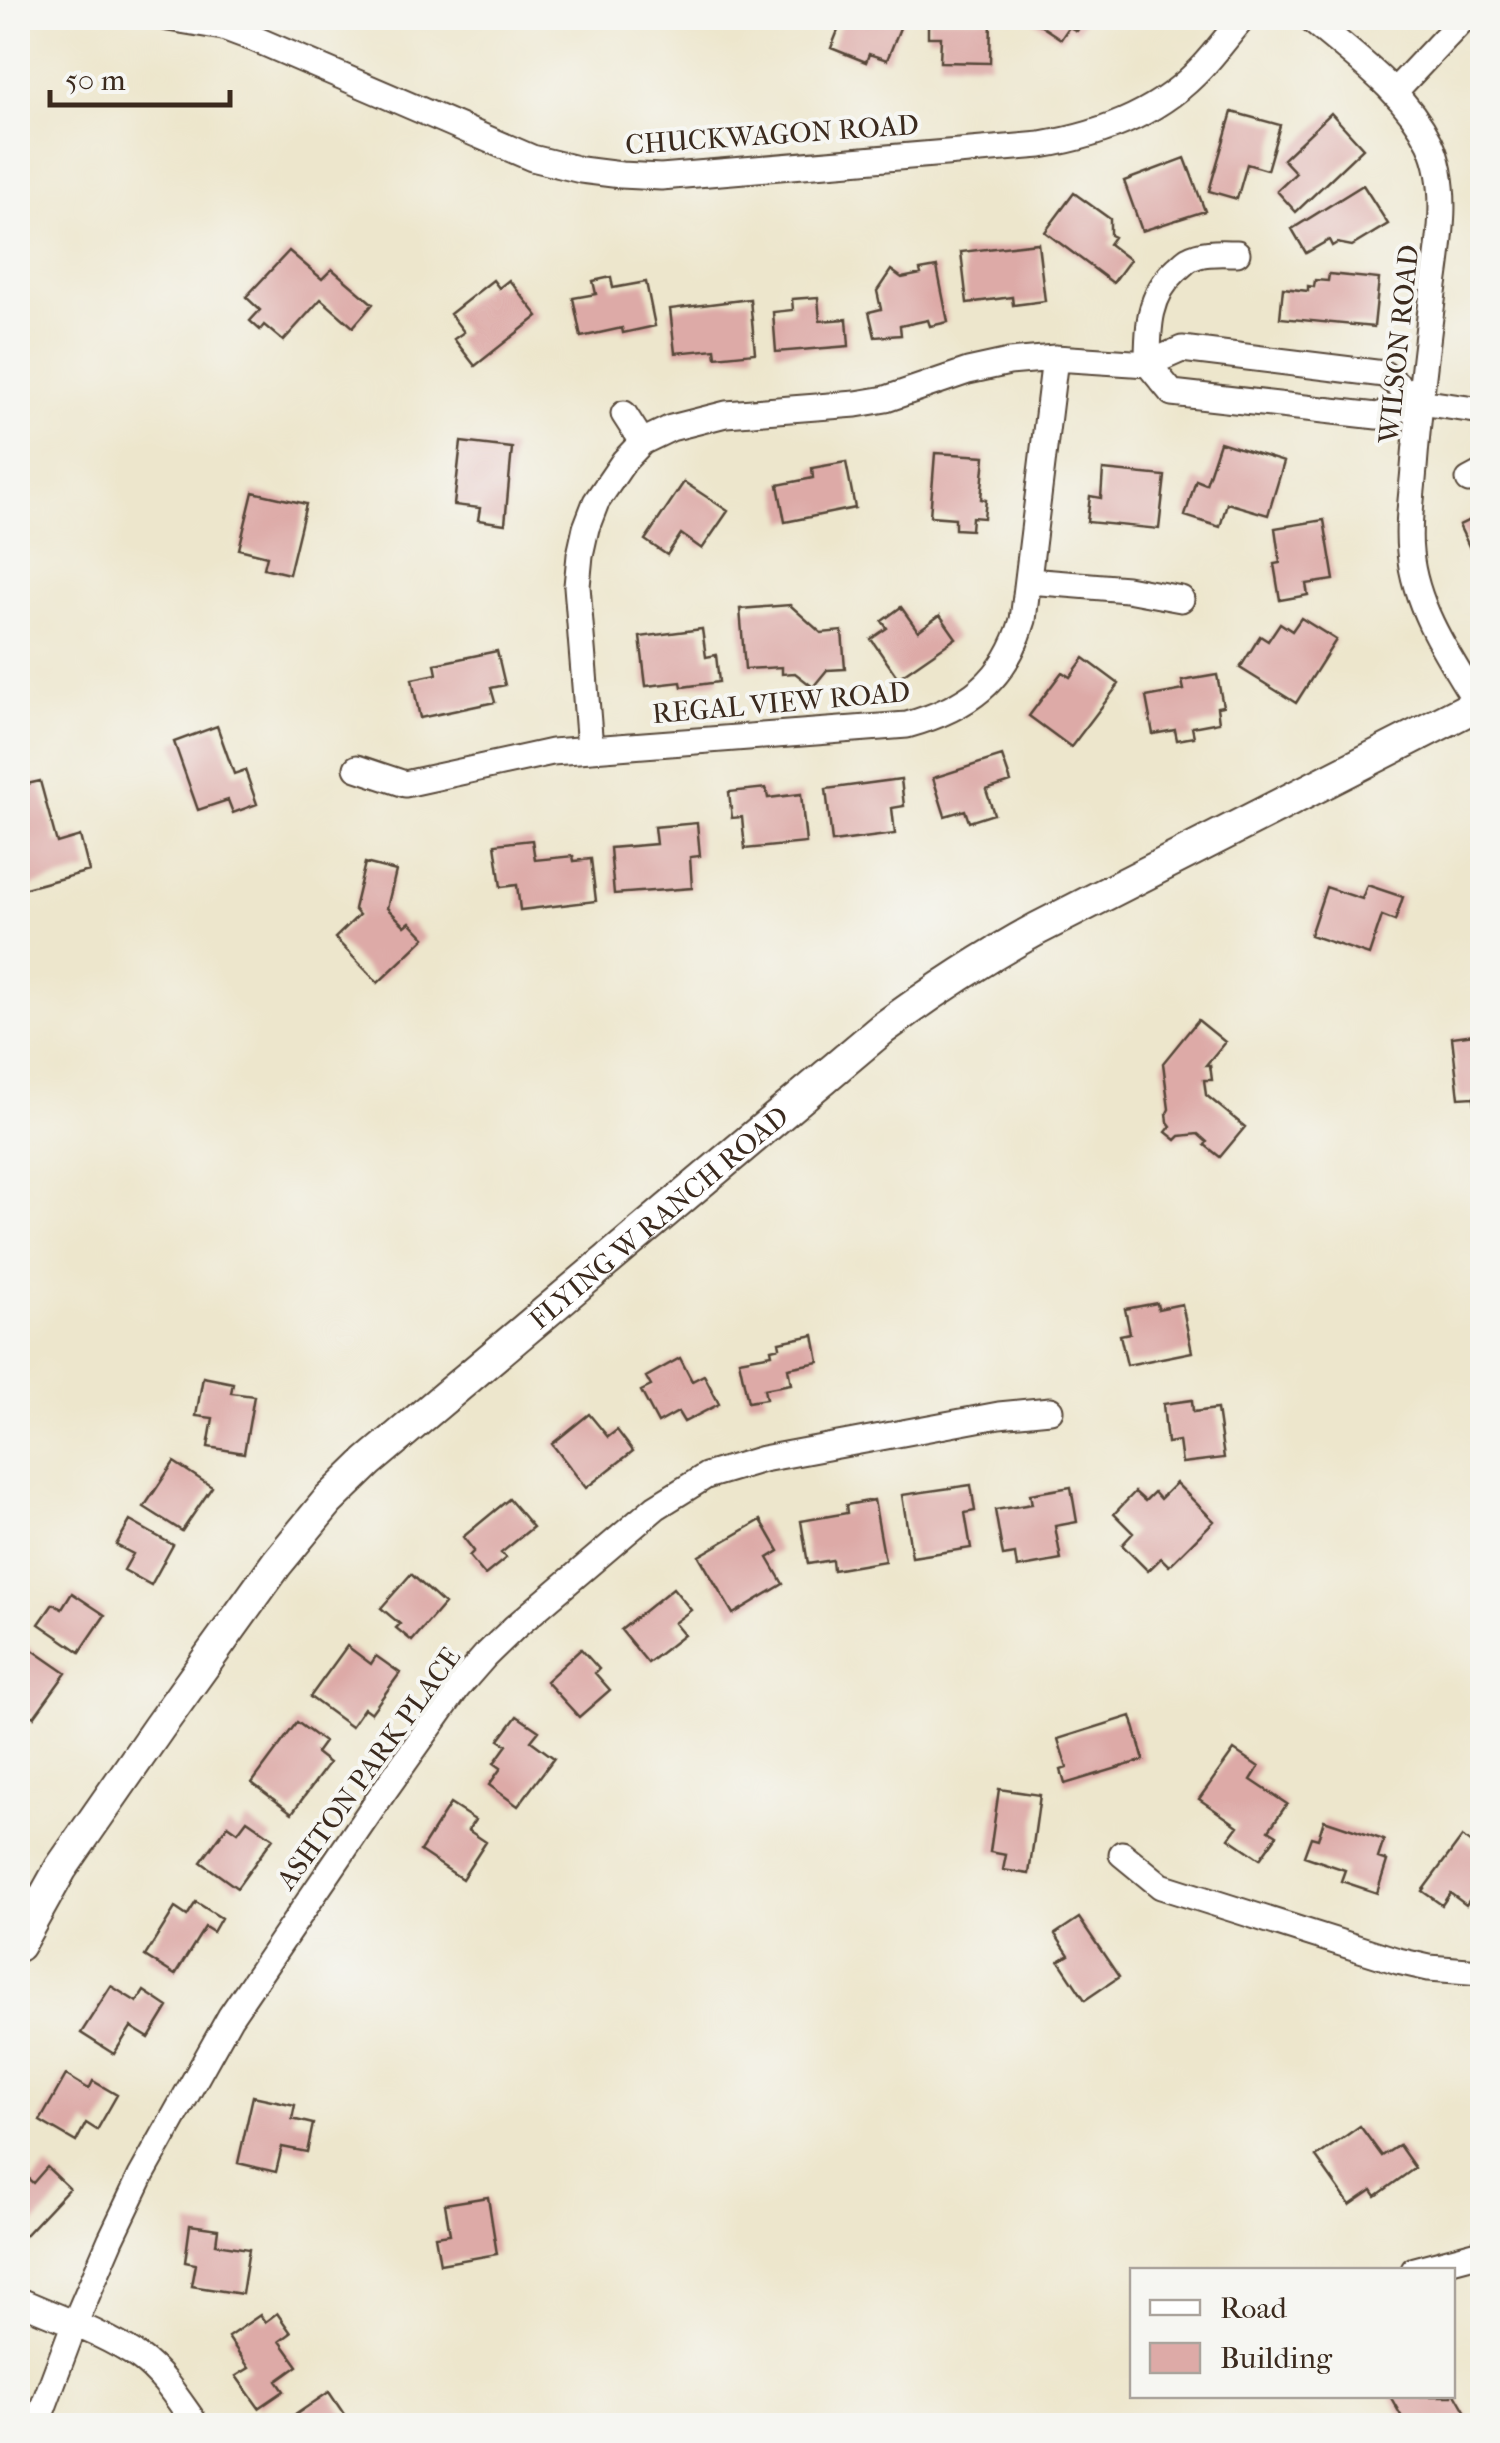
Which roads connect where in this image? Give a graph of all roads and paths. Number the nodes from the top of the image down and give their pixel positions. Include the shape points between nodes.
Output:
1 (168, 18) edge
2 (1243, 18) edge
3 (1309, 18) edge
4 (1464, 18) edge
5 (1394, 92) junction
6 (1236, 253) dead end
7 (1055, 358) junction
8 (1148, 364) junction
9 (1420, 402) junction
10 (1482, 411) edge
11 (624, 414) dead end
12 (642, 442) junction
13 (1029, 581) junction
14 (1181, 600) dead end
15 (1481, 706) edge
16 (590, 748) junction
17 (357, 768) dead end
18 (1050, 1410) dead end
19 (1122, 1854) dead end
20 (18, 1945) edge
21 (1482, 1972) edge
22 (1482, 2252) edge
23 (1422, 2268) edge
24 (18, 2300) edge
25 (74, 2325) junction
26 (36, 2426) edge
27 (197, 2426) edge

1 - 2 street, CHUCKWAGON ROAD via 255,40 532,158 661,177 1078,139 1140,115 1168,96
3 - 5 street, WILSON ROAD
4 - 5 street
5 - 9 street, WILSON ROAD via 1432,147 1440,176 1440,240
6 - 8 street via 1189,258 1172,274 1148,322
7 - 8 street
7 - 12 street via 968,371 886,399 726,414
7 - 13 street, REGAL VIEW ROAD
8 - 9 street via 1182,349 1384,374
8 - 9 street via 1172,393 1377,416
9 - 10 street
9 - 15 street, WILSON ROAD via 1410,524 1414,579 1444,647
11 - 12 street
12 - 16 street via 596,502 580,555
13 - 14 street
13 - 16 street, REGAL VIEW ROAD via 1016,646 1003,666 984,688 937,716 907,725
15 - 20 street, FLYING W RANCH ROAD via 1036,929 943,985 882,1029 368,1462 277,1563 61,1868
16 - 17 street, REGAL VIEW ROAD via 405,784
18 - 25 street, ASHTON PARK PLACE via 763,1459 706,1476 656,1507 515,1627 457,1688 230,2017 141,2176
19 - 21 street via 1161,1886 1398,1961
22 - 23 street
24 - 25 street
25 - 26 street, ASHTON PARK PLACE
25 - 27 street via 142,2360

